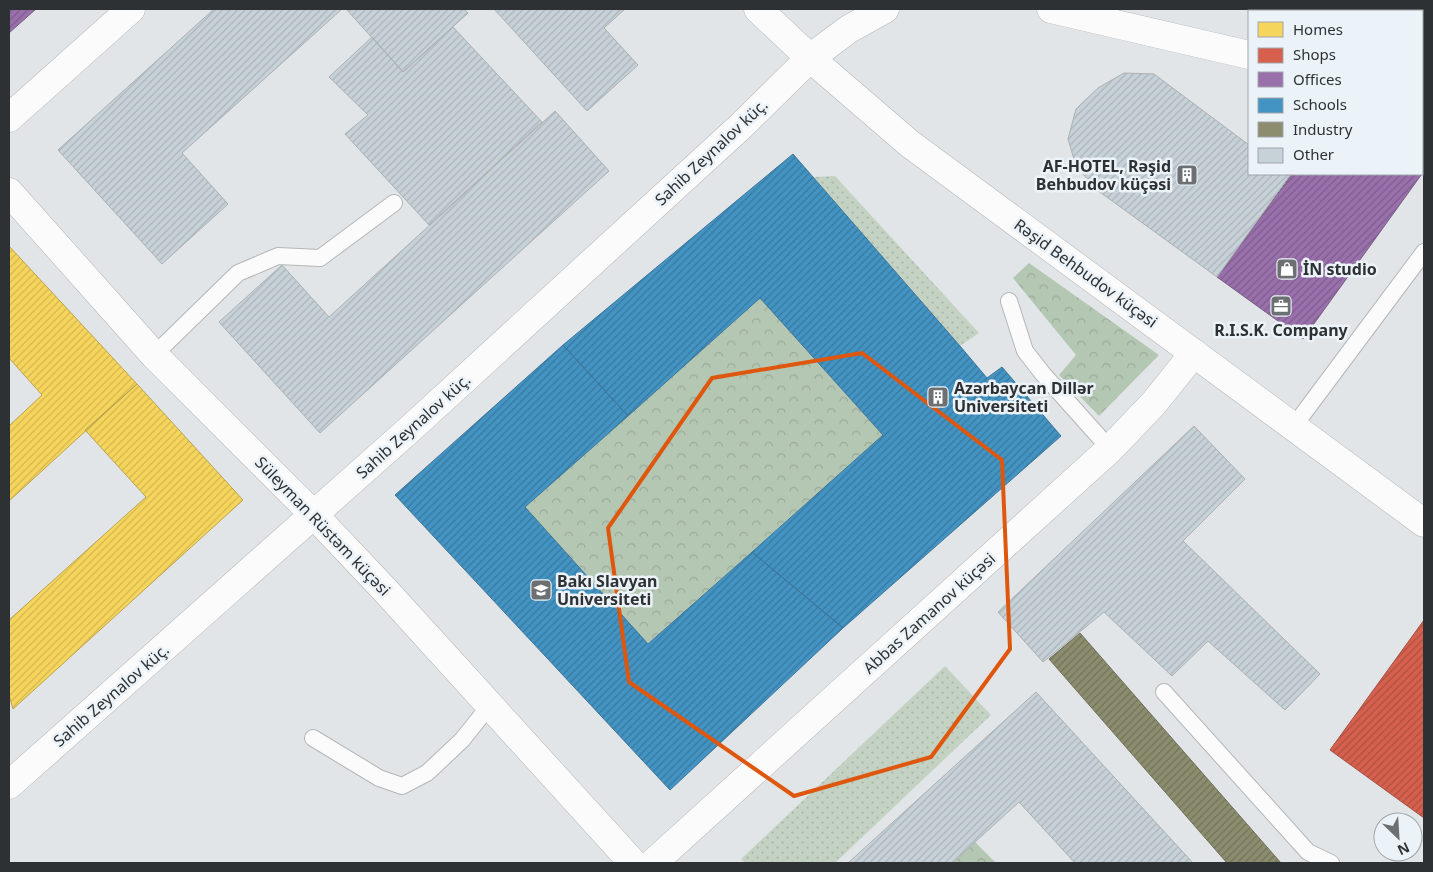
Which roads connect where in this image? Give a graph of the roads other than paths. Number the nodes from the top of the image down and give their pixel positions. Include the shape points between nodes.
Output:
1 (130, 9) edge
2 (758, 9) edge
3 (885, 9) edge
4 (1051, 9) edge
5 (1248, 55) edge
6 (810, 58) junction
7 (9, 118) edge
8 (9, 192) edge
9 (394, 203) dead end
10 (1424, 252) edge
11 (1010, 301) dead end
12 (1194, 353) junction
13 (154, 355) junction
14 (1294, 426) junction
15 (1110, 448) junction
16 (314, 515) junction
17 (1424, 523) edge
18 (1164, 692) dead end
19 (490, 705) junction
20 (313, 738) dead end
21 (9, 784) edge
22 (633, 863) edge
23 (653, 863) edge
24 (1331, 863) edge

1 - 7 street
2 - 6 street, Rəşid Behbudov küçəsi
3 - 6 street, Sahib Zeynalov küç. via 849,29
4 - 5 street
6 - 12 street, Rəşid Behbudov küçəsi via 910,144
6 - 16 street, Sahib Zeynalov küç. via 741,126
8 - 13 street, Süleyman Rüstəm küçəsi
9 - 13 lane via 320,258 278,256 238,273
10 - 14 lane
11 - 15 lane via 1025,350
12 - 14 street, Rəşid Behbudov küçəsi
12 - 15 street, Abbas Zamanov küçəsi via 1154,403
13 - 16 street, Süleyman Rüstəm küçəsi
14 - 17 street, Rəşid Behbudov küçəsi
15 - 23 street, Abbas Zamanov küçəsi
16 - 19 street, Süleyman Rüstəm küçəsi
16 - 21 street, Sahib Zeynalov küç.
18 - 24 lane via 1308,852
19 - 20 lane via 462,740 427,773 402,786 379,778
19 - 22 street, Süleyman Rüstəm küçəsi

